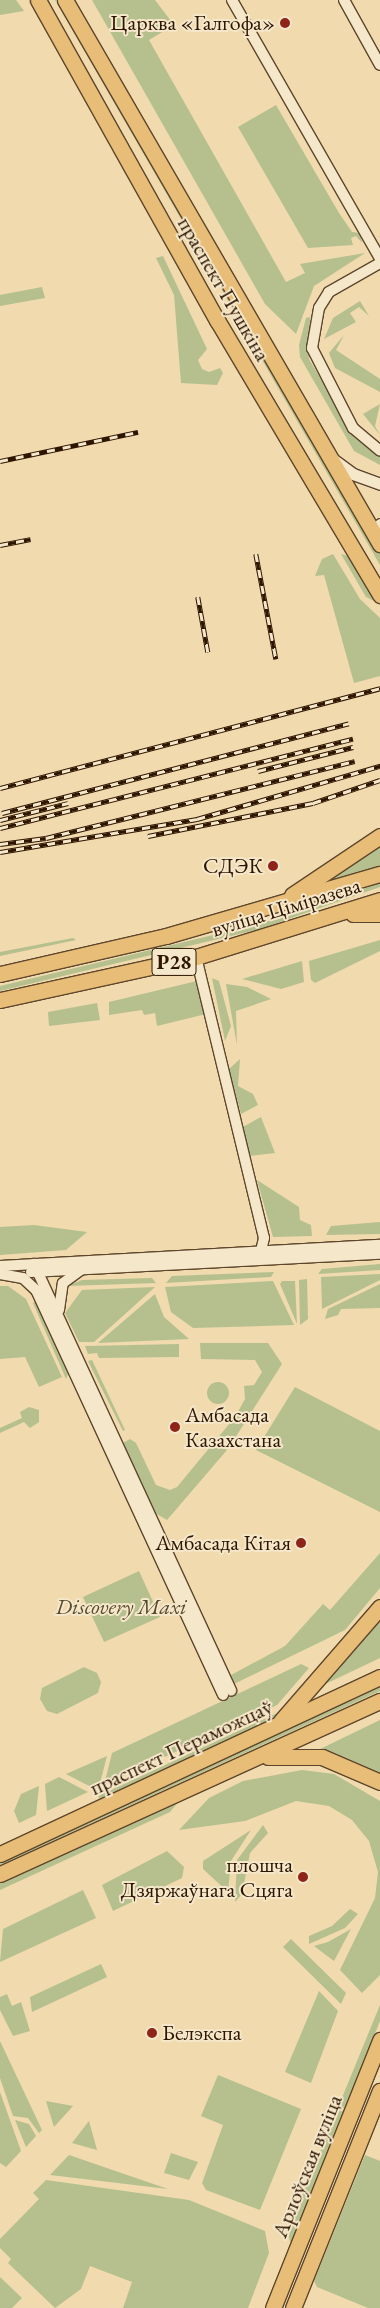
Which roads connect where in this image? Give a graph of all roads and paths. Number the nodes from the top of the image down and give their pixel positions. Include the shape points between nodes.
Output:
1 (38, 0) edge
2 (65, 0) edge
3 (232, 0) edge
4 (344, 0) edge
5 (380, 65) edge
6 (380, 258) edge
7 (380, 263) edge
8 (380, 451) edge
9 (334, 460) junction
10 (380, 484) edge
11 (378, 534) edge
12 (380, 595) edge
13 (380, 836) edge
14 (380, 874) edge
15 (380, 900) edge
16 (265, 909) junction
17 (344, 914) junction
18 (380, 914) edge
19 (196, 957) junction
20 (0, 974) edge
21 (0, 1000) edge
22 (380, 1245) edge
23 (261, 1251) junction
24 (380, 1254) edge
25 (0, 1266) edge
26 (34, 1269) junction
27 (82, 1269) junction
28 (0, 1274) edge
29 (33, 1286) junction
30 (61, 1321) junction
31 (380, 1607) edge
32 (380, 1677) edge
33 (380, 1701) edge
34 (277, 1726) junction
35 (249, 1760) junction
36 (380, 1782) edge
37 (0, 1854) edge
38 (0, 1874) edge
39 (380, 2040) edge
40 (380, 2091) edge
41 (341, 2138) junction
42 (358, 2145) junction
43 (273, 2308) edge
44 (293, 2308) edge

1 - 12 main road, праспект Пушкіна via 232,345
2 - 9 main road, праспект Пушкіна via 274,366
3 - 6 street
4 - 5 street
7 - 8 street via 329,292 319,308 312,348 353,428
9 - 10 street via 353,474
9 - 11 main road, праспект Пушкіна
13 - 16 main road via 307,887
14 - 16 main road, вуліца Ціміразева / Р28
15 - 17 main road, вуліца Ціміразева / Р28
16 - 20 main road, вуліца Ціміразева / Р28
17 - 18 main road
17 - 19 main road, вуліца Ціміразева / Р28
19 - 21 main road, вуліца Ціміразева / Р28
19 - 23 street via 264,1238
22 - 23 street
23 - 26 street
24 - 27 street
25 - 26 street
26 - 27 street
26 - 28 street
26 - 29 street
26 - 30 street
27 - 30 street via 63,1283 59,1294
28 - 29 street via 23,1278
29 - 30 street via 227,1693
31 - 34 main road
32 - 34 main road, праспект Пераможцаў
33 - 35 main road, праспект Пераможцаў
34 - 37 main road, праспект Пераможцаў
35 - 36 main road via 315,1756 341,1762
35 - 38 main road, праспект Пераможцаў
39 - 41 main road, Арлоўская вуліца
40 - 42 main road, Арлоўская вуліца
41 - 42 main road
41 - 43 main road, Арлоўская вуліца
42 - 44 main road, Арлоўская вуліца

